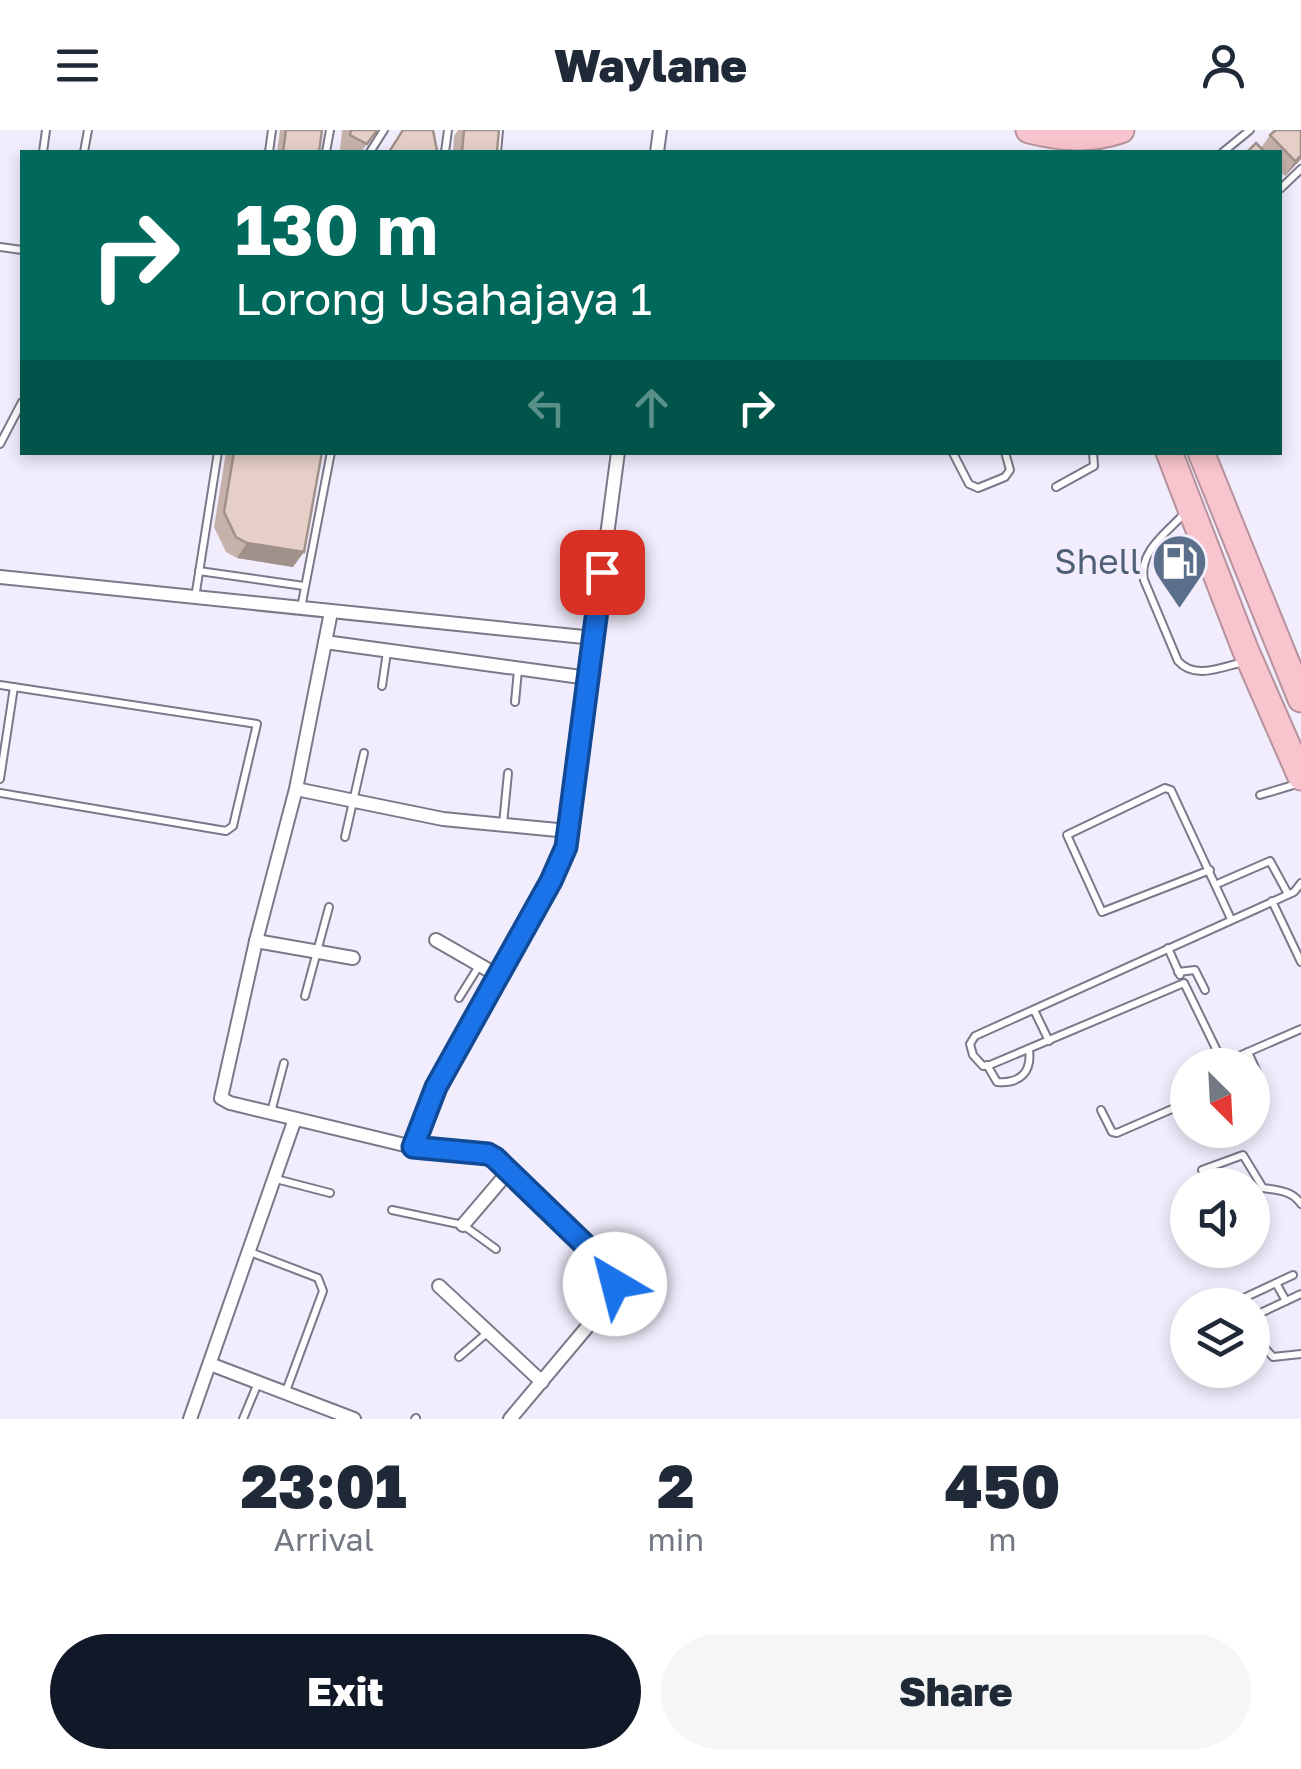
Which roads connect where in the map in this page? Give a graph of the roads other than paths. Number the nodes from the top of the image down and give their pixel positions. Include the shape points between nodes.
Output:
1 (1029, 130) edge
2 (1121, 130) edge
3 (1250, 130) edge
4 (1052, 150) edge
5 (1225, 150) edge
6 (1301, 169) edge
7 (1282, 187) edge
8 (20, 406) edge
9 (0, 444) edge
10 (218, 455) edge
11 (330, 455) edge
12 (618, 455) edge
13 (956, 455) edge
14 (1007, 455) edge
15 (1093, 455) edge
16 (1170, 455) edge
17 (1202, 455) edge
18 (1056, 487) dead end
19 (1190, 508) junction
20 (200, 571) junction
21 (0, 577) edge
22 (304, 586) junction
23 (195, 598) junction
24 (301, 609) junction
25 (331, 612) junction
26 (594, 638) junction
27 (325, 642) junction
28 (387, 651) junction
29 (1250, 661) junction
30 (518, 668) junction
31 (588, 678) junction
32 (0, 684) edge
33 (382, 686) dead end
34 (14, 687) junction
35 (1301, 699) edge
36 (515, 702) dead end
37 (364, 753) dead end
38 (508, 773) dead end
39 (0, 779) edge
40 (1301, 780) edge
41 (296, 789) junction
42 (0, 793) edge
43 (1260, 795) dead end
44 (353, 800) junction
45 (502, 825) junction
46 (568, 831) junction
47 (344, 838) dead end
48 (1210, 870) junction
49 (1301, 883) edge
50 (1217, 884) junction
51 (1294, 893) edge
52 (1272, 900) junction
53 (329, 907) dead end
54 (1231, 919) junction
55 (436, 940) dead end
56 (256, 941) junction
57 (1168, 948) junction
58 (316, 950) junction
59 (353, 958) dead end
60 (1301, 962) edge
61 (480, 965) junction
62 (1178, 972) junction
63 (497, 976) junction
64 (1184, 983) junction
65 (1205, 990) dead end
66 (306, 996) dead end
67 (458, 998) dead end
68 (1034, 1010) junction
69 (1301, 1029) edge
70 (1048, 1041) junction
71 (1215, 1048) edge
72 (1257, 1048) edge
73 (1030, 1050) junction
74 (284, 1063) dead end
75 (987, 1065) junction
76 (1101, 1110) dead end
77 (1170, 1110) edge
78 (271, 1113) junction
79 (295, 1119) junction
80 (413, 1147) junction
81 (1207, 1168) edge
82 (1250, 1168) edge
83 (509, 1171) junction
84 (274, 1178) junction
85 (1270, 1189) edge
86 (330, 1193) dead end
87 (1301, 1204) edge
88 (392, 1210) dead end
89 (463, 1225) junction
90 (496, 1249) dead end
91 (249, 1252) junction
92 (1294, 1275) dead end
93 (1276, 1283) junction
94 (438, 1286) dead end
95 (1265, 1288) edge
96 (1301, 1294) edge
97 (1286, 1301) junction
98 (1270, 1308) edge
99 (488, 1332) junction
100 (1270, 1354) edge
101 (1301, 1354) edge
102 (459, 1358) dead end
103 (210, 1364) junction
104 (258, 1382) junction
105 (542, 1382) junction
106 (286, 1391) junction
107 (190, 1419) edge
108 (244, 1419) edge
109 (354, 1419) edge
110 (510, 1419) edge

1 - 2 highway via 1082,139
1 - 4 highway
3 - 5 lane
6 - 7 lane
8 - 9 lane
10 - 20 lane
11 - 22 lane
12 - 26 street
13 - 14 lane via 969,484 978,488 1005,476
15 - 18 lane via 1094,466
16 - 19 highway
17 - 35 highway
19 - 29 highway
19 - 29 lane via 1144,556 1144,580 1187,670
20 - 22 lane
20 - 23 lane
21 - 23 street
22 - 24 lane
23 - 24 street
24 - 25 street
25 - 26 street
25 - 27 street
26 - 31 street
27 - 28 street
27 - 41 street
28 - 30 street
28 - 33 lane
29 - 40 highway
30 - 31 street
30 - 36 lane
31 - 46 street
32 - 34 lane
34 - 39 lane
34 - 42 lane via 257,724 233,826 226,830
37 - 44 lane
38 - 45 lane
40 - 43 lane
41 - 44 street
41 - 56 street
44 - 45 street
44 - 47 lane
45 - 46 street
46 - 63 street via 551,881
48 - 48 lane via 1175,796 1164,788 1066,835 1102,912
48 - 50 lane
49 - 51 lane
50 - 51 lane via 1270,860
50 - 54 lane
51 - 52 lane
52 - 54 lane
52 - 60 lane
53 - 58 lane
54 - 57 lane
55 - 61 street
56 - 58 street
56 - 78 street via 220,1095
57 - 62 lane
57 - 68 lane
58 - 59 street
58 - 66 lane
61 - 63 street
61 - 67 lane
62 - 64 lane
62 - 65 lane via 1195,970
63 - 80 street via 436,1087
64 - 70 lane
64 - 71 lane
68 - 70 lane
68 - 75 lane via 975,1036 972,1055
69 - 72 lane
70 - 73 lane
73 - 75 lane
73 - 75 lane via 1028,1072 1006,1083 997,1082
74 - 78 lane
76 - 77 lane via 1117,1133
78 - 79 street
79 - 80 street
79 - 84 street
80 - 83 street via 488,1154
81 - 82 lane via 1242,1155
83 - 89 street
83 - 105 street via 609,1268 615,1284 609,1301
84 - 86 lane
84 - 91 street
85 - 87 lane
88 - 89 lane
89 - 90 lane
91 - 103 street
91 - 106 lane via 323,1284
92 - 93 lane
93 - 95 lane
93 - 97 lane
94 - 99 street
96 - 97 lane
97 - 98 lane
99 - 102 lane
99 - 105 street
100 - 101 lane
103 - 104 street
103 - 107 street
104 - 106 street
104 - 108 lane
105 - 110 street
106 - 109 street

